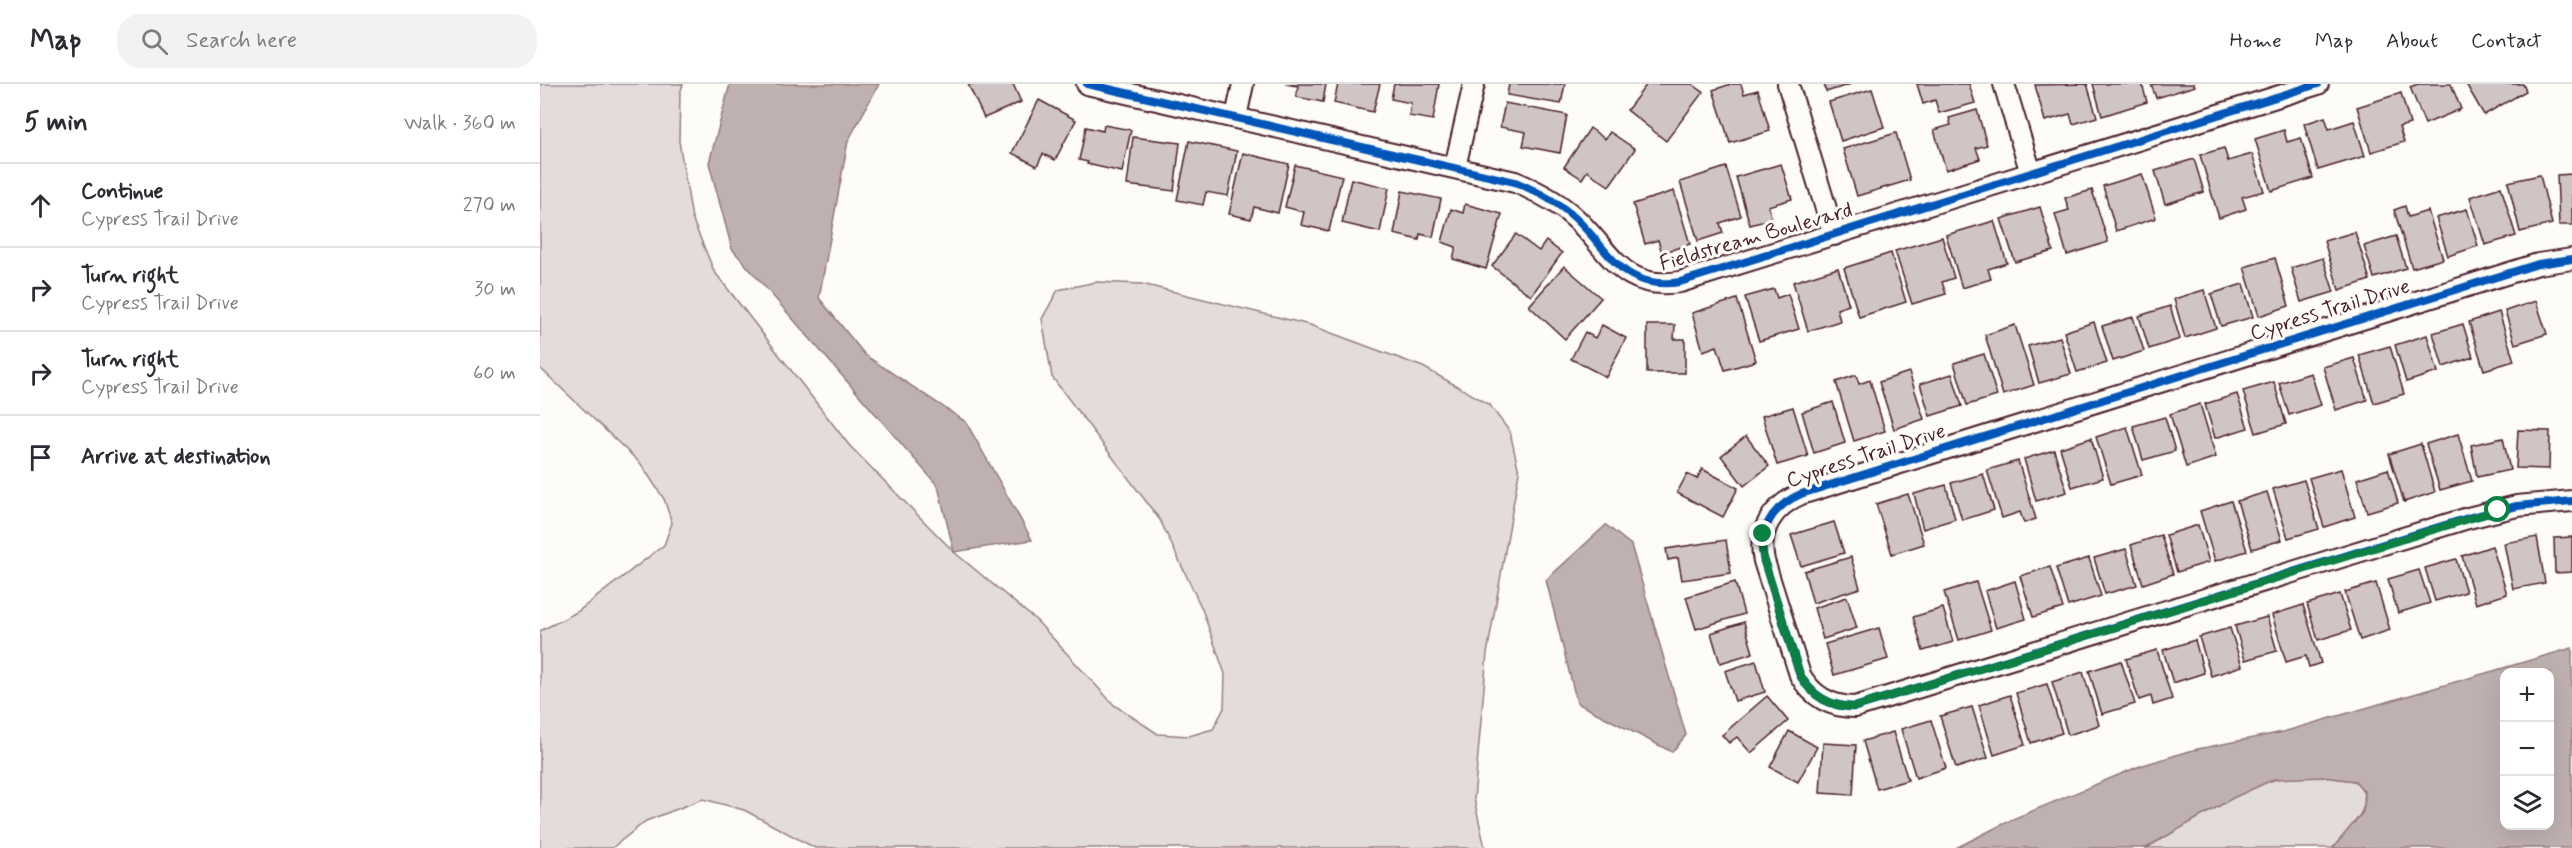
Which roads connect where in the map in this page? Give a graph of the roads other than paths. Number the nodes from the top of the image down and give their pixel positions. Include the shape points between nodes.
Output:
1 (1087, 84) edge
2 (1243, 84) edge
3 (1474, 84) edge
4 (1788, 84) edge
5 (2004, 84) edge
6 (2318, 84) edge
7 (2287, 89) edge
8 (1236, 117) junction
9 (1455, 167) junction
10 (2031, 173) junction
11 (1834, 235) junction
12 (2572, 259) edge
13 (2572, 501) edge

1 - 8 street, Fieldstream Boulevard
2 - 8 street
3 - 9 street
4 - 11 street
5 - 10 street
6 - 7 street, Fieldstream Boulevard
7 - 10 street, Fieldstream Boulevard
8 - 9 street, Fieldstream Boulevard
9 - 11 street, Fieldstream Boulevard via 1515,182 1545,196 1580,222 1619,268 1645,282 1680,282
10 - 11 street, Fieldstream Boulevard
12 - 13 street, Cypress Trail Drive via 2538,264 1801,494 1784,502 1774,513 1763,534 1762,548 1800,675 1809,690 1825,701 1855,707 2468,518 2517,506

